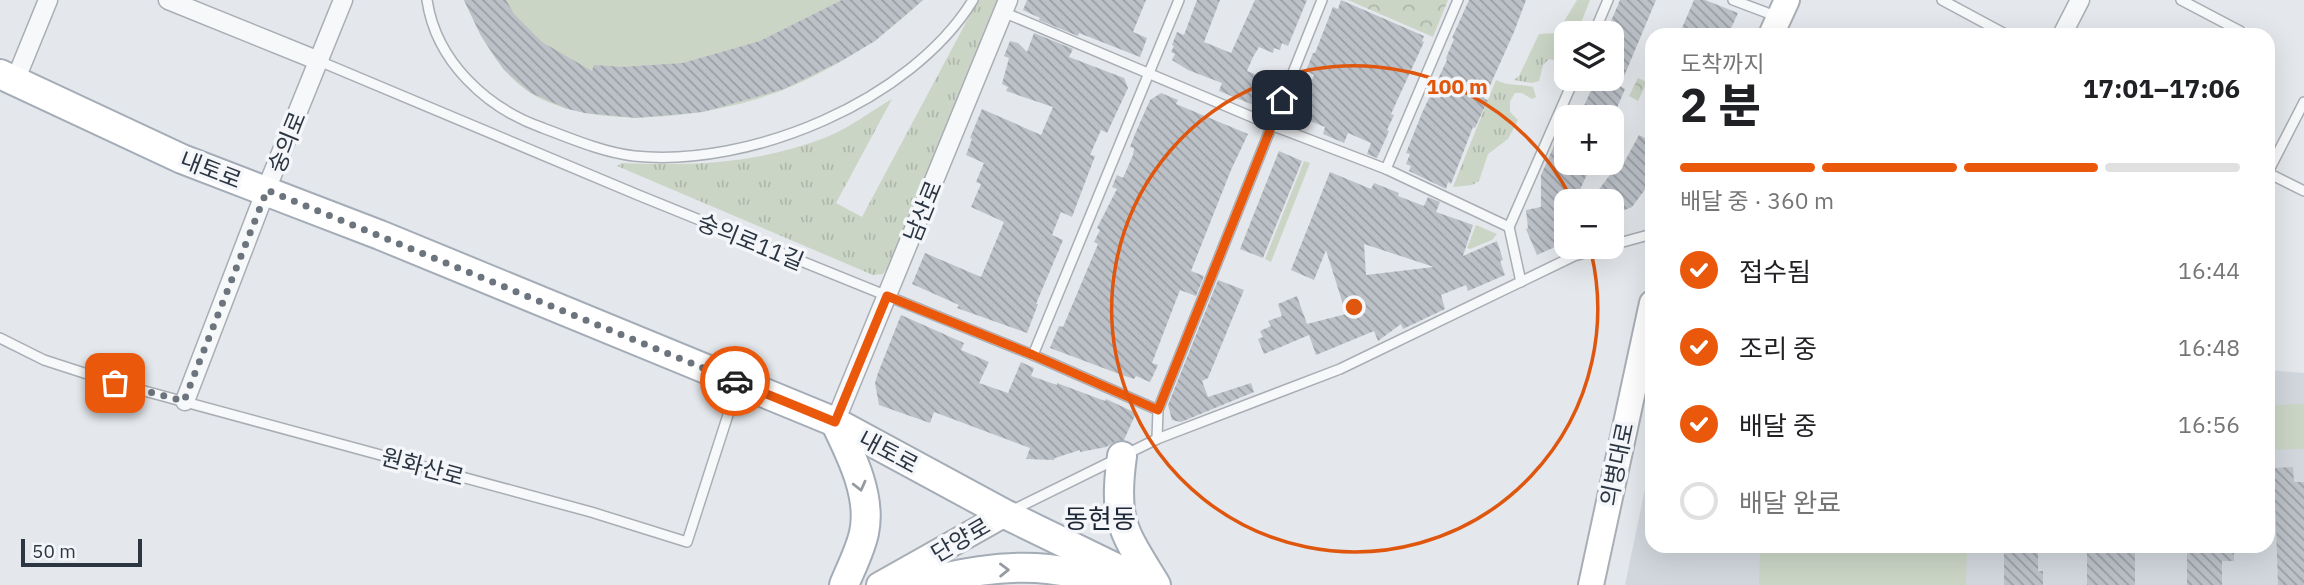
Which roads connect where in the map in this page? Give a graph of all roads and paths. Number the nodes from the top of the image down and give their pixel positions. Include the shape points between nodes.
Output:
1 (48, 0) edge
2 (168, 0) edge
3 (344, 0) edge
4 (426, 0) edge
5 (973, 0) edge
6 (1180, 0) edge
7 (1322, 0) edge
8 (1458, 0) edge
9 (1608, 0) edge
10 (1733, 0) edge
11 (1942, 0) edge
12 (2080, 0) edge
13 (2181, 0) edge
14 (1006, 6) edge
15 (1779, 18) edge
16 (1599, 21) edge
17 (1994, 28) edge
18 (2066, 28) edge
19 (2234, 28) edge
20 (319, 61) junction
21 (1149, 74) junction
22 (7, 77) edge
23 (1569, 91) edge
24 (2304, 102) edge
25 (1272, 125) junction
26 (2275, 158) edge
27 (1386, 169) junction
28 (2275, 176) edge
29 (267, 190) junction
30 (2304, 191) edge
31 (1508, 227) junction
32 (1645, 235) edge
33 (1624, 241) edge
34 (1568, 259) edge
35 (1521, 282) junction
36 (887, 296) junction
37 (1645, 335) edge
38 (0, 338) edge
39 (1033, 355) junction
40 (738, 382) junction
41 (184, 401) junction
42 (1158, 410) junction
43 (835, 422) junction
44 (1157, 439) junction
45 (1122, 456) junction
46 (1005, 514) junction
47 (844, 585) edge
48 (879, 585) edge
49 (913, 585) edge
50 (1138, 585) edge
51 (1153, 585) edge
52 (1591, 585) edge

1 - 22 street
2 - 20 street
3 - 20 street, 숭의로
4 - 5 lane via 447,55 460,73 497,105 532,124 603,150 668,157 774,140 851,106 934,47
6 - 21 lane
7 - 25 lane
8 - 27 lane
9 - 16 lane
10 - 15 lane
11 - 17 lane
12 - 18 street
13 - 19 lane
14 - 21 lane
14 - 36 street, 남산로
20 - 29 street, 숭의로
20 - 36 lane, 숭의로11길
21 - 25 lane
21 - 39 lane
22 - 29 main road, 내토로 via 183,159
23 - 31 lane
24 - 26 lane
25 - 27 lane
25 - 42 lane
27 - 31 lane
28 - 30 lane
29 - 40 main road, 내토로
29 - 41 street, 숭의로
31 - 35 lane
32 - 33 lane
34 - 35 lane
35 - 44 lane via 1340,369
36 - 39 lane, 숭의로11길
36 - 43 street, 남산로
37 - 52 street, 의병대로
38 - 41 lane, 원화산로 via 65,368
39 - 42 lane, 숭의로11길
40 - 41 lane, 원화산로 via 687,542
40 - 43 main road, 내토로
42 - 44 lane
43 - 46 main road, 내토로
43 -> 47 main road via 852,458 866,519
44 - 45 lane
45 - 46 lane
45 - 51 main road via 1119,515
46 - 48 street, 단양로
46 - 51 main road, 내토로
49 -> 50 main road via 958,574 1046,569

